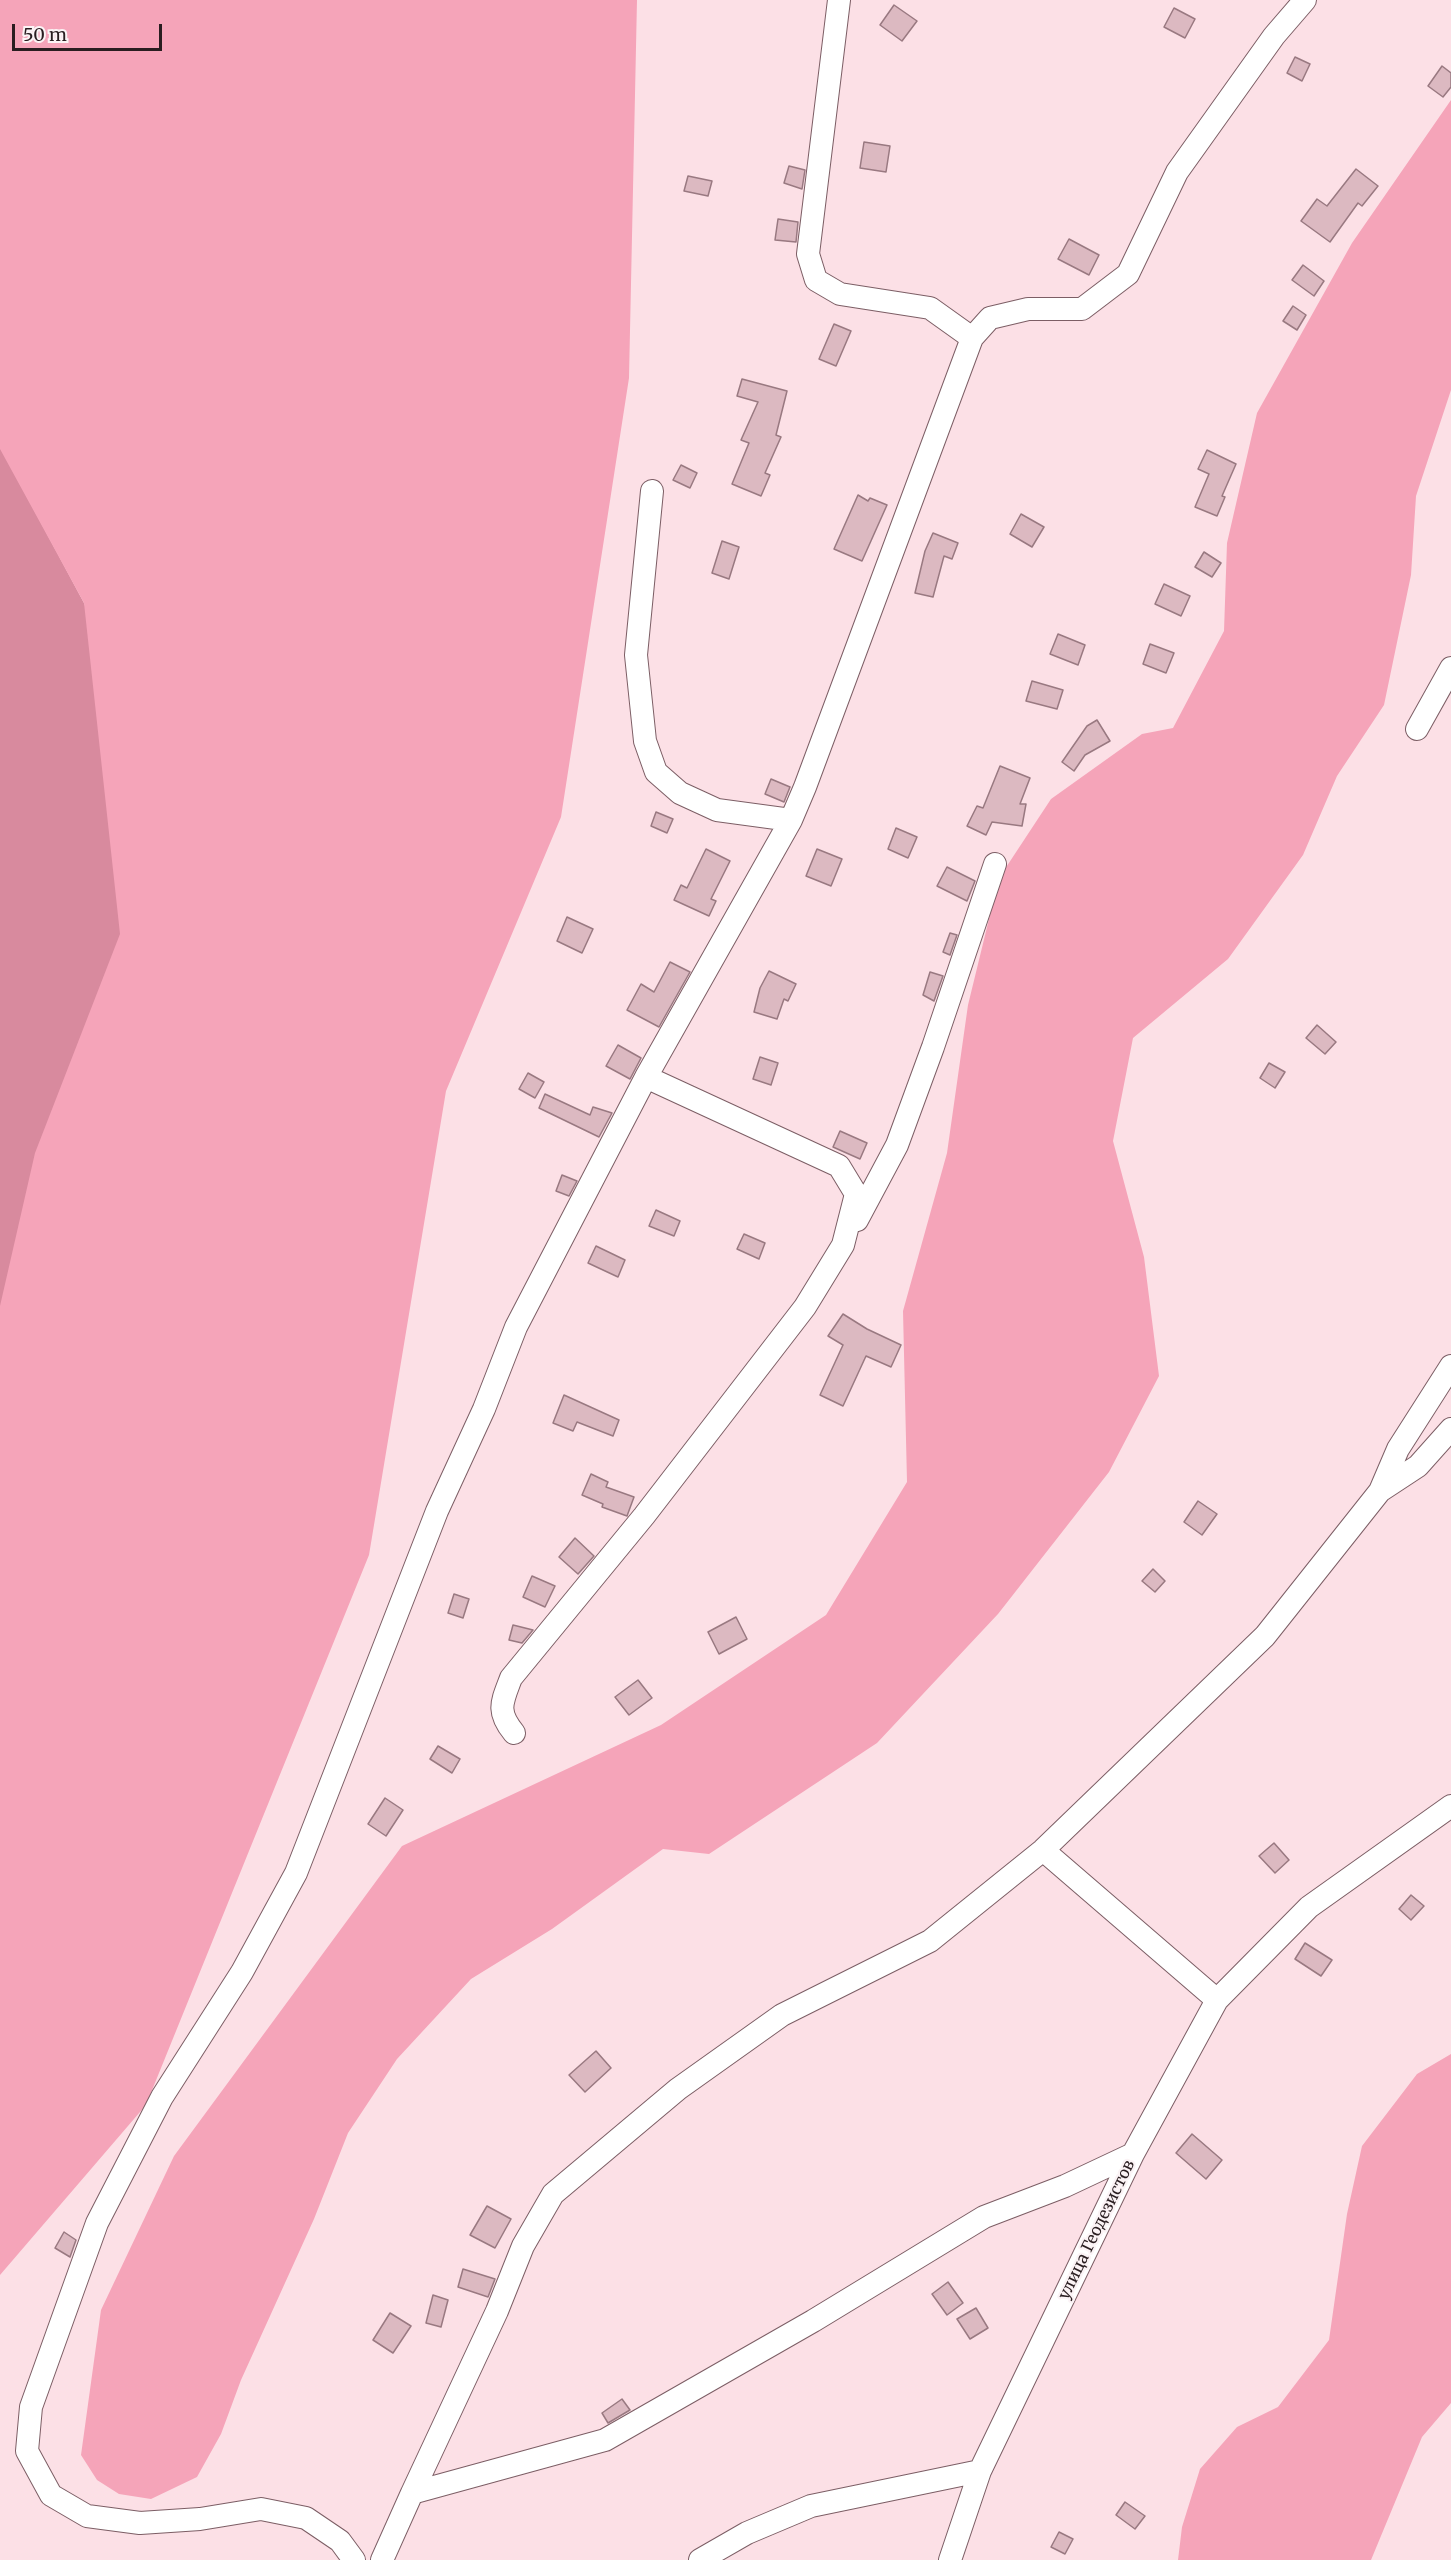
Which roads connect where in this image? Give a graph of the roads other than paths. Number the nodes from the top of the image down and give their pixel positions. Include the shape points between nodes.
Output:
1 (840, 0) edge
2 (1305, 0) edge
3 (972, 338) junction
4 (652, 491) dead end
5 (1451, 668) edge
6 (1418, 729) dead end
7 (791, 820) junction
8 (995, 864) dead end
9 (646, 1077) junction
10 (843, 1245) junction
11 (1451, 1366) edge
12 (1451, 1429) edge
13 (1380, 1491) junction
14 (514, 1733) dead end
15 (1451, 1806) edge
16 (1043, 1850) junction
17 (1217, 2000) junction
18 (1133, 2154) junction
19 (980, 2471) junction
20 (412, 2493) junction
21 (354, 2560) edge
22 (382, 2560) edge
23 (700, 2560) edge
24 (950, 2560) edge

1 - 3 street via 808,254 816,280 840,294 930,308
2 - 3 street via 1274,36 1178,172 1128,274 1082,309 1028,309 990,318
3 - 7 street
4 - 7 street via 636,655 645,741 656,772 680,793 717,810
5 - 6 street
7 - 9 street
8 - 10 street via 897,1145
9 - 10 street via 838,1166 856,1194
9 - 21 street via 516,1327 437,1511 296,1873 242,1972 162,2097 97,2223 31,2407 27,2451 51,2494 87,2516 140,2523 261,2509 306,2518 340,2541
10 - 14 street via 805,1307 644,1516 511,1678 502,1703 502,1719
11 - 13 street via 1398,1449
12 - 13 street via 1418,1466
13 - 16 street via 1265,1636
15 - 17 street, улица Геодезистов via 1309,1907
16 - 17 street
16 - 20 street via 930,1941 782,2015 678,2089 553,2194 523,2246
17 - 18 street, улица Геодезистов
18 - 19 street, улица Геодезистов
18 - 20 street via 984,2217 605,2440
19 - 23 street via 811,2506 747,2533
19 - 24 street, улица Геодезистов
20 - 22 street

